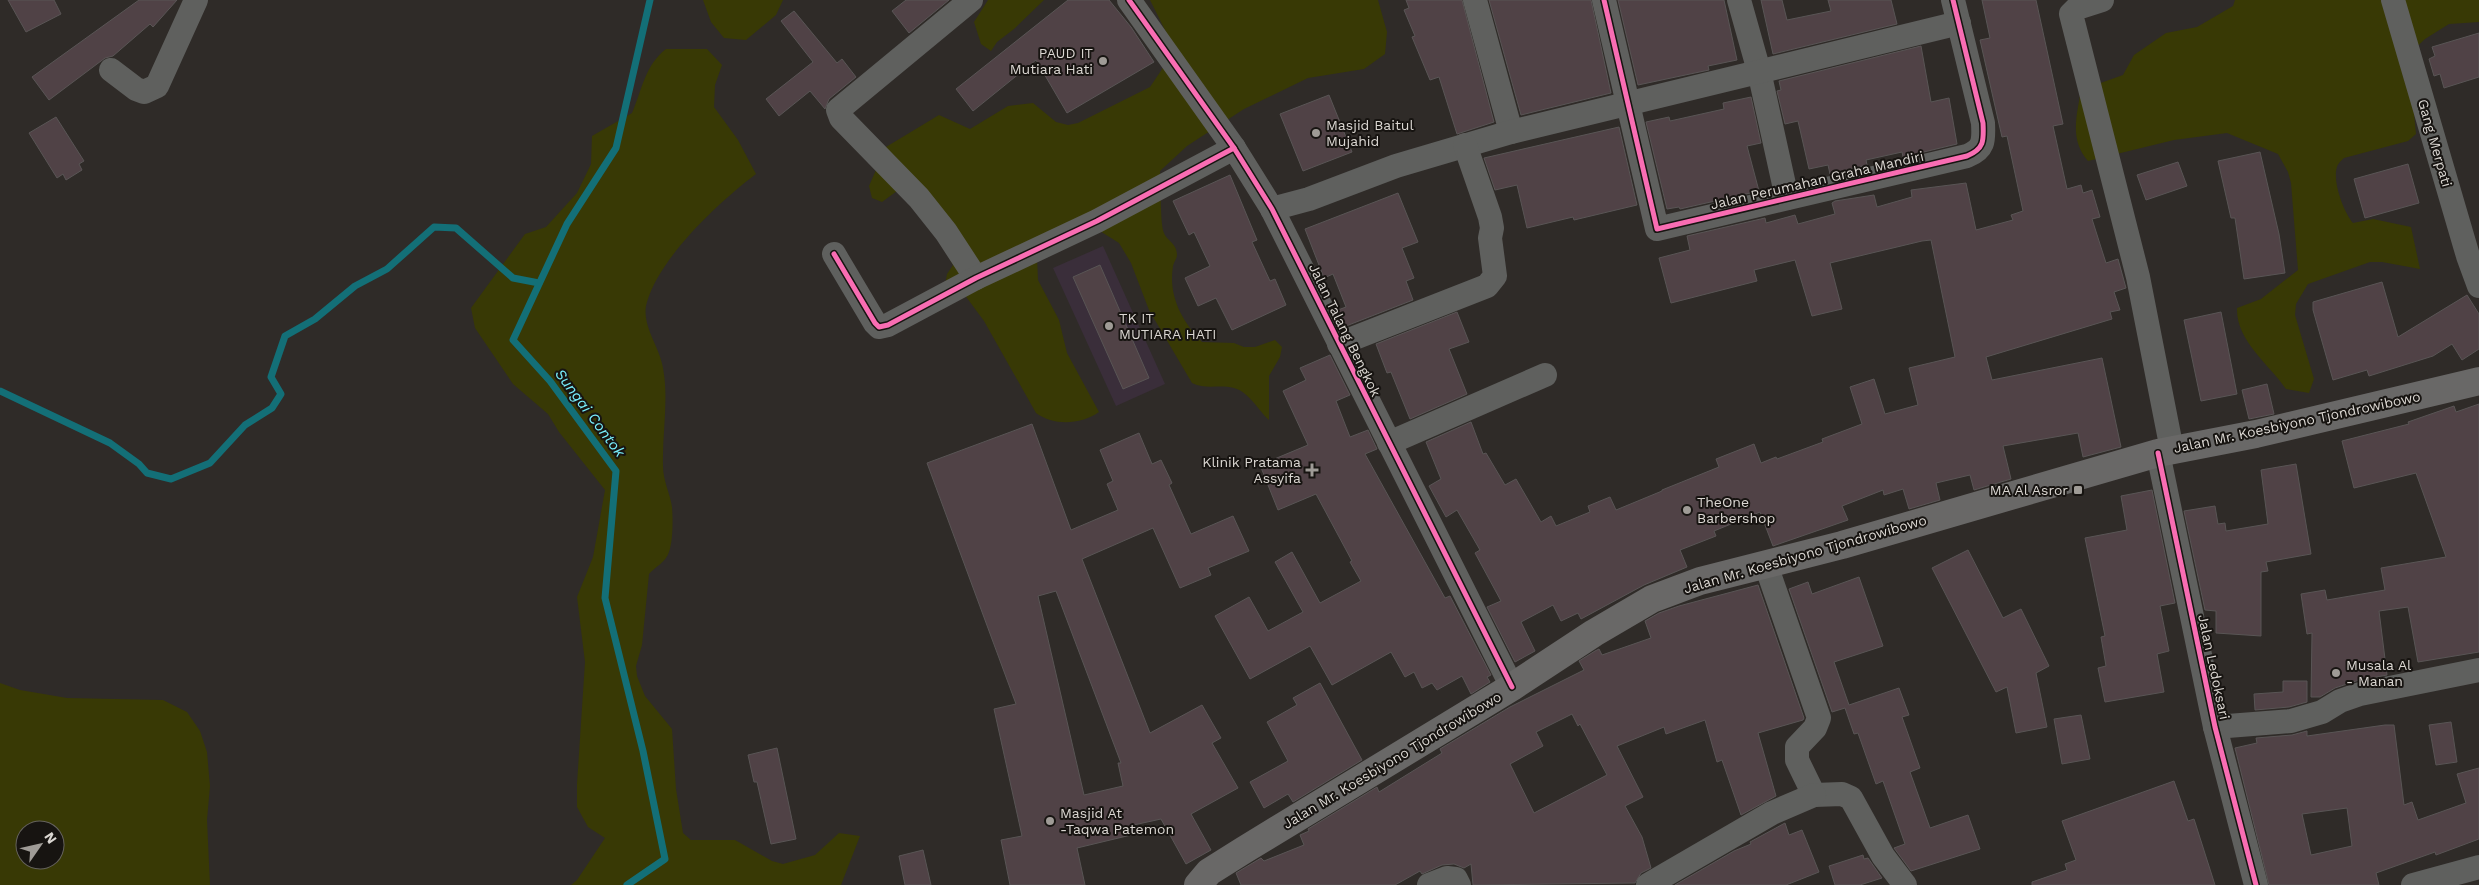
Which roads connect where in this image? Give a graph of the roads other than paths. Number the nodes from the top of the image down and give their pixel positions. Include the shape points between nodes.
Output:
1 (196, 0) edge
2 (971, 0) edge
3 (1129, 0) edge
4 (1475, 0) edge
5 (1604, 0) edge
6 (1738, 0) edge
7 (1953, 0) edge
8 (2102, 0) edge
9 (2393, 0) edge
10 (1959, 23) junction
11 (111, 70) dead end
12 (1759, 71) junction
13 (1627, 104) junction
14 (1511, 132) junction
15 (1465, 145) junction
16 (1234, 148) junction
17 (1787, 198) junction
18 (1272, 209) junction
19 (834, 254) dead end
20 (976, 278) junction
21 (2479, 286) edge
22 (1339, 344) junction
23 (1545, 375) dead end
24 (2479, 381) edge
25 (1389, 443) junction
26 (2165, 451) junction
27 (1766, 565) junction
28 (2479, 670) edge
29 (1512, 687) junction
30 (2215, 727) junction
31 (1814, 794) junction
32 (2479, 867) edge
33 (1198, 885) edge
34 (1429, 885) edge
35 (1460, 885) edge
36 (1648, 885) edge
37 (1905, 885) edge
38 (2256, 885) edge
39 (2413, 885) edge

1 - 11 street via 157,86 144,92
2 - 20 street via 838,110 847,124 919,198
3 - 16 street, Jalan Talang Bengkok
4 - 14 street
5 - 13 street, Jalan Perumahan Graha Mandiri
6 - 12 street, Jalan Perumahan Graha Mandiri
7 - 10 street, Jalan Perumahan Graha Mandiri
8 - 26 street, Jalan Ledoksari via 2077,8 2071,14 2138,277
9 - 21 street, Gang Merpati
10 - 12 street
10 - 17 street, Jalan Perumahan Graha Mandiri via 1983,123 1984,139 1977,152
12 - 13 street
12 - 17 street, Jalan Perumahan Graha Mandiri
13 - 14 street
13 - 17 street, Jalan Perumahan Graha Mandiri via 1657,229
14 - 15 street
15 - 18 street
15 - 22 street via 1492,228 1490,238 1495,276 1492,282
16 - 18 street, Jalan Talang Bengkok
16 - 20 street via 1097,221
18 - 22 street, Jalan Talang Bengkok
19 - 20 street via 880,327
22 - 25 street, Jalan Talang Bengkok
23 - 25 street
24 - 26 main road, Jalan Mr. Koesbiyono Tjondrowibowo via 2256,434
25 - 29 street, Jalan Talang Bengkok
26 - 27 main road, Jalan Mr. Koesbiyono Tjondrowibowo
26 - 30 street, Jalan Ledoksari
27 - 29 main road, Jalan Mr. Koesbiyono Tjondrowibowo via 1700,581 1652,599 1594,632
27 - 31 street via 1819,718 1816,728 1797,747 1797,760
28 - 30 street via 2360,694 2322,712 2291,721
29 - 33 main road, Jalan Mr. Koesbiyono Tjondrowibowo via 1237,854 1209,872
30 - 38 street, Jalan Ledoksari
31 - 36 street via 1772,813
31 - 37 street via 1842,794 1851,798 1883,856
32 - 39 street
34 - 35 street via 1447,878 1456,879

